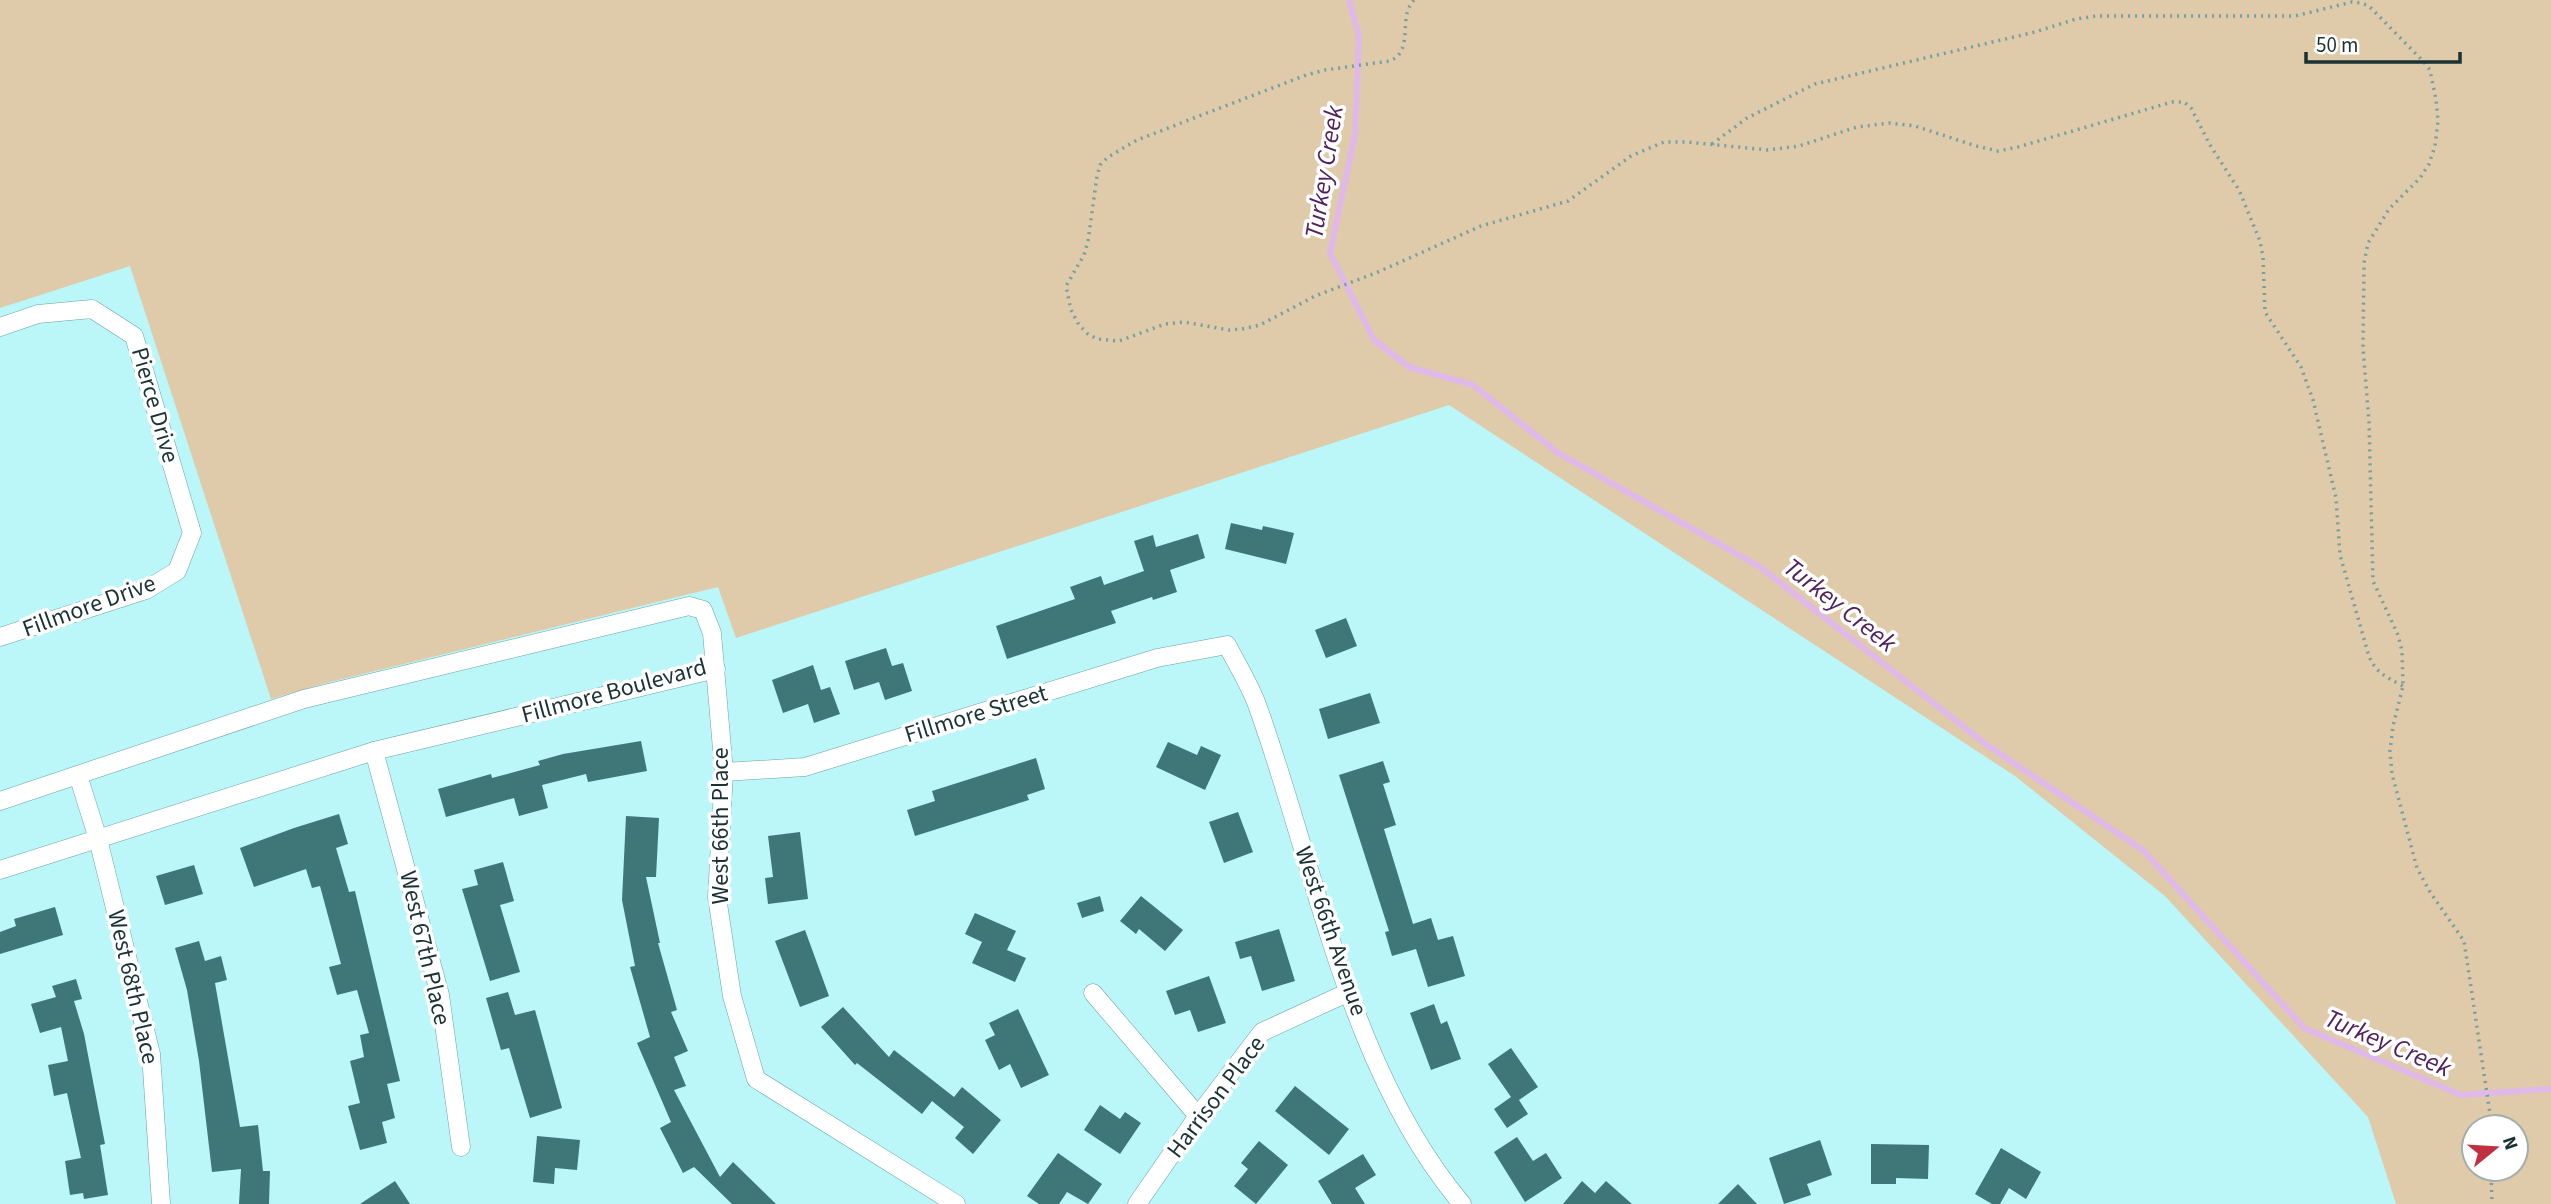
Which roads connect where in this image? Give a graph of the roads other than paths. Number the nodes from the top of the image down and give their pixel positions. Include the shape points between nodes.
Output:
1 (0, 327) edge
2 (192, 533) joint
3 (0, 637) edge
4 (1227, 645) joint
5 (716, 669) junction
6 (374, 751) junction
7 (724, 772) junction
8 (78, 775) junction
9 (0, 801) edge
10 (98, 839) junction
11 (0, 870) edge
12 (1349, 992) junction
13 (1093, 993) dead end
14 (1198, 1116) junction
15 (461, 1147) dead end
16 (935, 1198) edge
17 (161, 1204) edge
18 (956, 1204) edge
19 (1137, 1204) edge
20 (1462, 1204) edge

1 - 2 street, Pierce Drive via 38,314 92,309 134,336
2 - 3 street, Fillmore Drive via 177,571 146,590
4 - 7 street, Fillmore Street via 1157,658 805,767
4 - 12 street, West 66th Avenue via 1255,699
5 - 6 street, Fillmore Boulevard
5 - 7 street, West 66th Place
5 - 8 street, Fillmore Boulevard via 712,633 703,610 689,606 304,699
6 - 10 street, Fillmore Boulevard
6 - 15 street, West 67th Place via 440,995
7 - 16 street, West 66th Place via 717,897 732,996 756,1079
8 - 9 street, Fillmore Boulevard
8 - 10 street, West 68th Place
10 - 11 street, Fillmore Boulevard
10 - 17 street, West 68th Place via 151,1054
12 - 14 street, Harrison Place via 1262,1032
12 - 20 street, West 66th Avenue via 1384,1079 1420,1145
13 - 14 street
14 - 19 street, Harrison Place
16 - 18 street, West 66th Place

